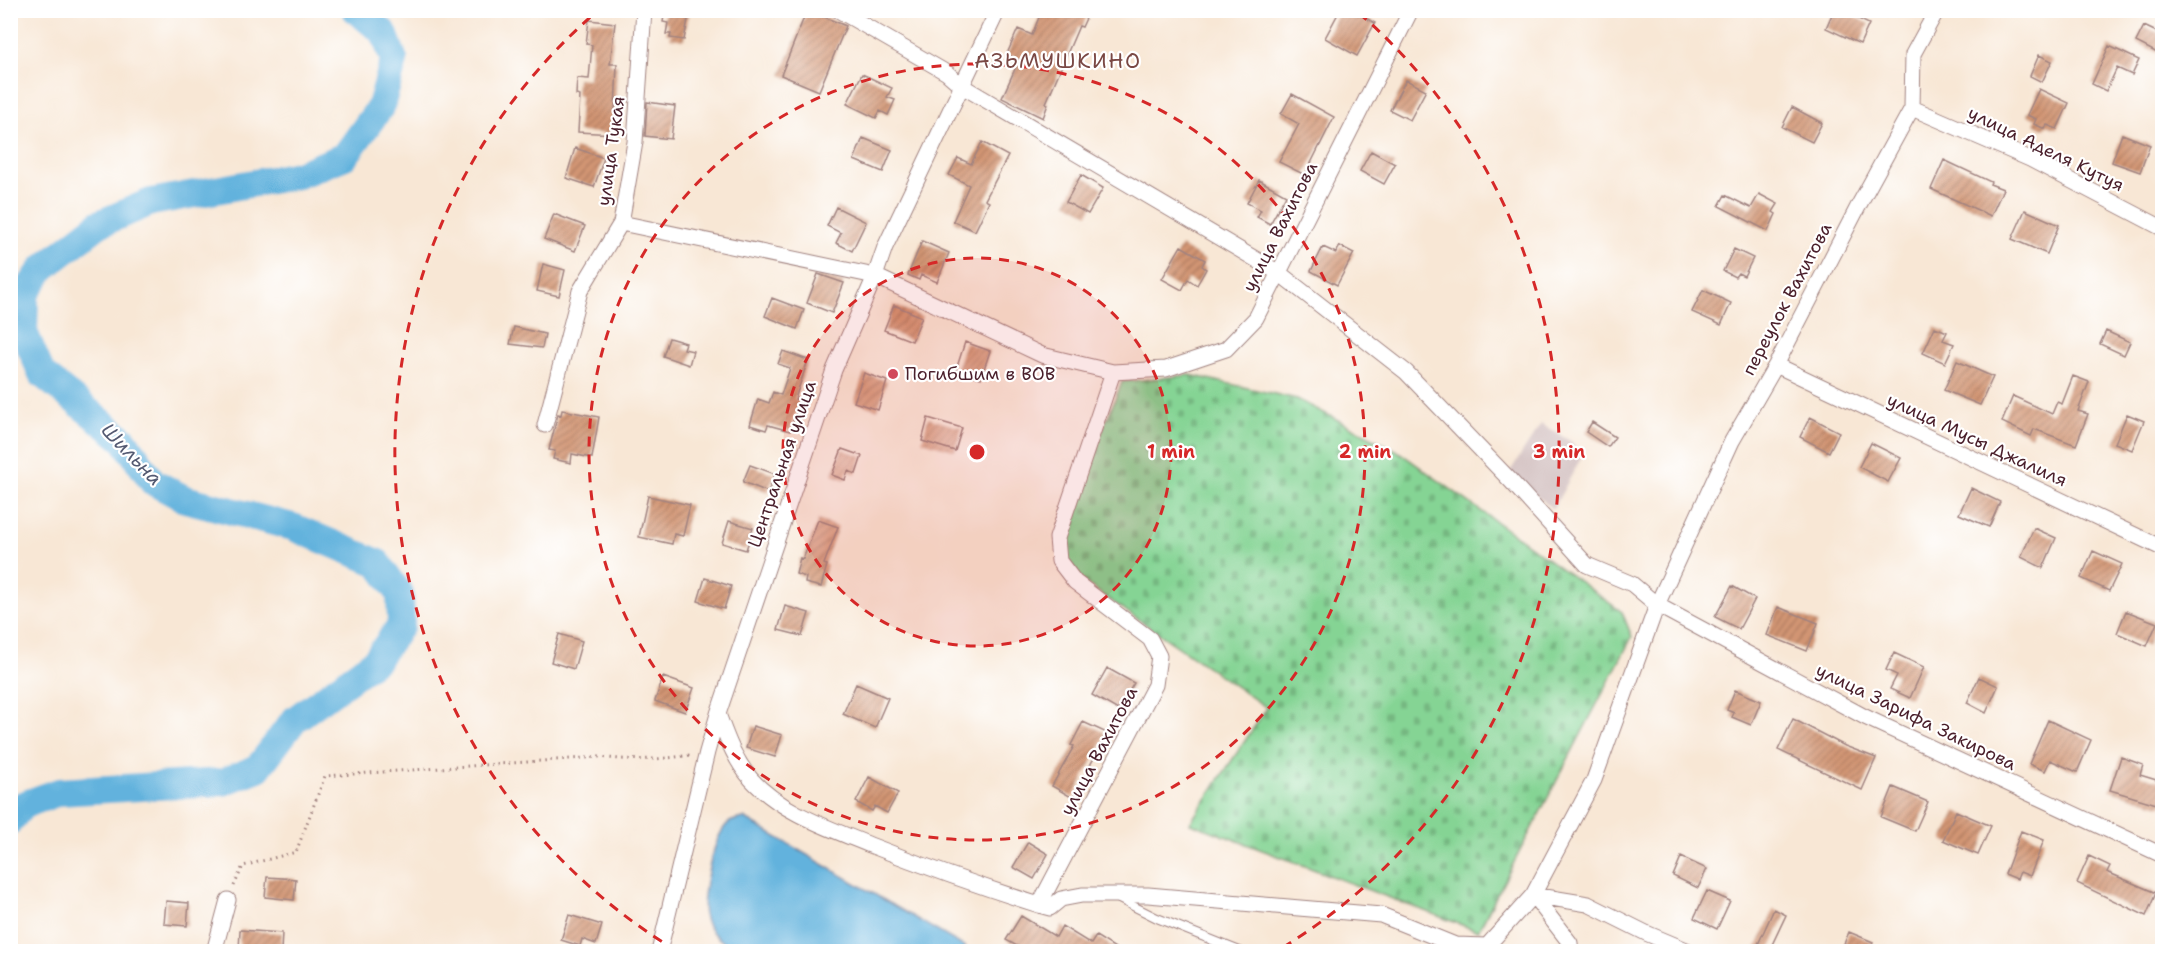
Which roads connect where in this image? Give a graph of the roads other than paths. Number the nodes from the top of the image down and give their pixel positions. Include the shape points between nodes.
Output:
1 (644, 10) edge
2 (838, 10) edge
3 (998, 10) edge
4 (1411, 10) edge
5 (1938, 10) edge
6 (962, 86) junction
7 (1912, 108) junction
8 (621, 223) junction
9 (2163, 228) edge
10 (1279, 273) junction
11 (875, 276) junction
12 (1776, 365) junction
13 (1113, 372) junction
14 (545, 424) dead end
15 (2163, 548) edge
16 (1657, 605) junction
17 (718, 714) junction
18 (707, 752) junction
19 (736, 760) junction
20 (2163, 855) edge
21 (1533, 895) junction
22 (1115, 897) junction
23 (228, 900) road end
24 (1039, 905) junction
25 (214, 951) edge
26 (659, 951) edge
27 (1242, 951) edge
28 (1571, 951) edge
29 (1691, 951) edge

1 - 8 street, улица Тукая via 635,142
2 - 6 street, улица Зарифа Закирова via 947,73
3 - 6 street, Центральная улица
4 - 10 street, улица Вахитова
5 - 7 street, переулок Вахитова via 1913,54
6 - 10 street, улица Зарифа Закирова
6 - 11 street, Центральная улица
7 - 9 street, улица Аделя Кутуя via 2030,159
7 - 12 street, переулок Вахитова
8 - 11 street, улица Вахитова
8 - 14 street, улица Тукая via 579,291
10 - 13 street, улица Вахитова via 1256,318 1226,349 1166,369
10 - 16 street, улица Зарифа Закирова via 1406,372 1587,565 1632,584
11 - 13 street, улица Вахитова via 1042,355
11 - 17 street, Центральная улица via 834,370
12 - 15 street, улица Мусы Джалиля
12 - 16 street, переулок Вахитова via 1732,441
13 - 24 street, улица Вахитова via 1057,538 1059,561 1075,582 1150,639 1159,656 1157,675
16 - 20 street, улица Зарифа Закирова via 1865,717
16 - 21 street, переулок Вахитова via 1594,780
17 - 18 street, Центральная улица
17 - 19 street
18 - 19 street
18 - 26 street, Центральная улица
19 - 24 street via 753,781 784,807 813,821 932,870
21 - 22 street, переулок Вахитова via 1487,946 1455,945 1381,915 1148,895
21 - 28 street via 1570,944
21 - 29 street via 1588,904
22 - 24 street, переулок Вахитова via 1082,895 1061,899 1050,908
22 - 27 lane via 1156,918
23 - 25 street

